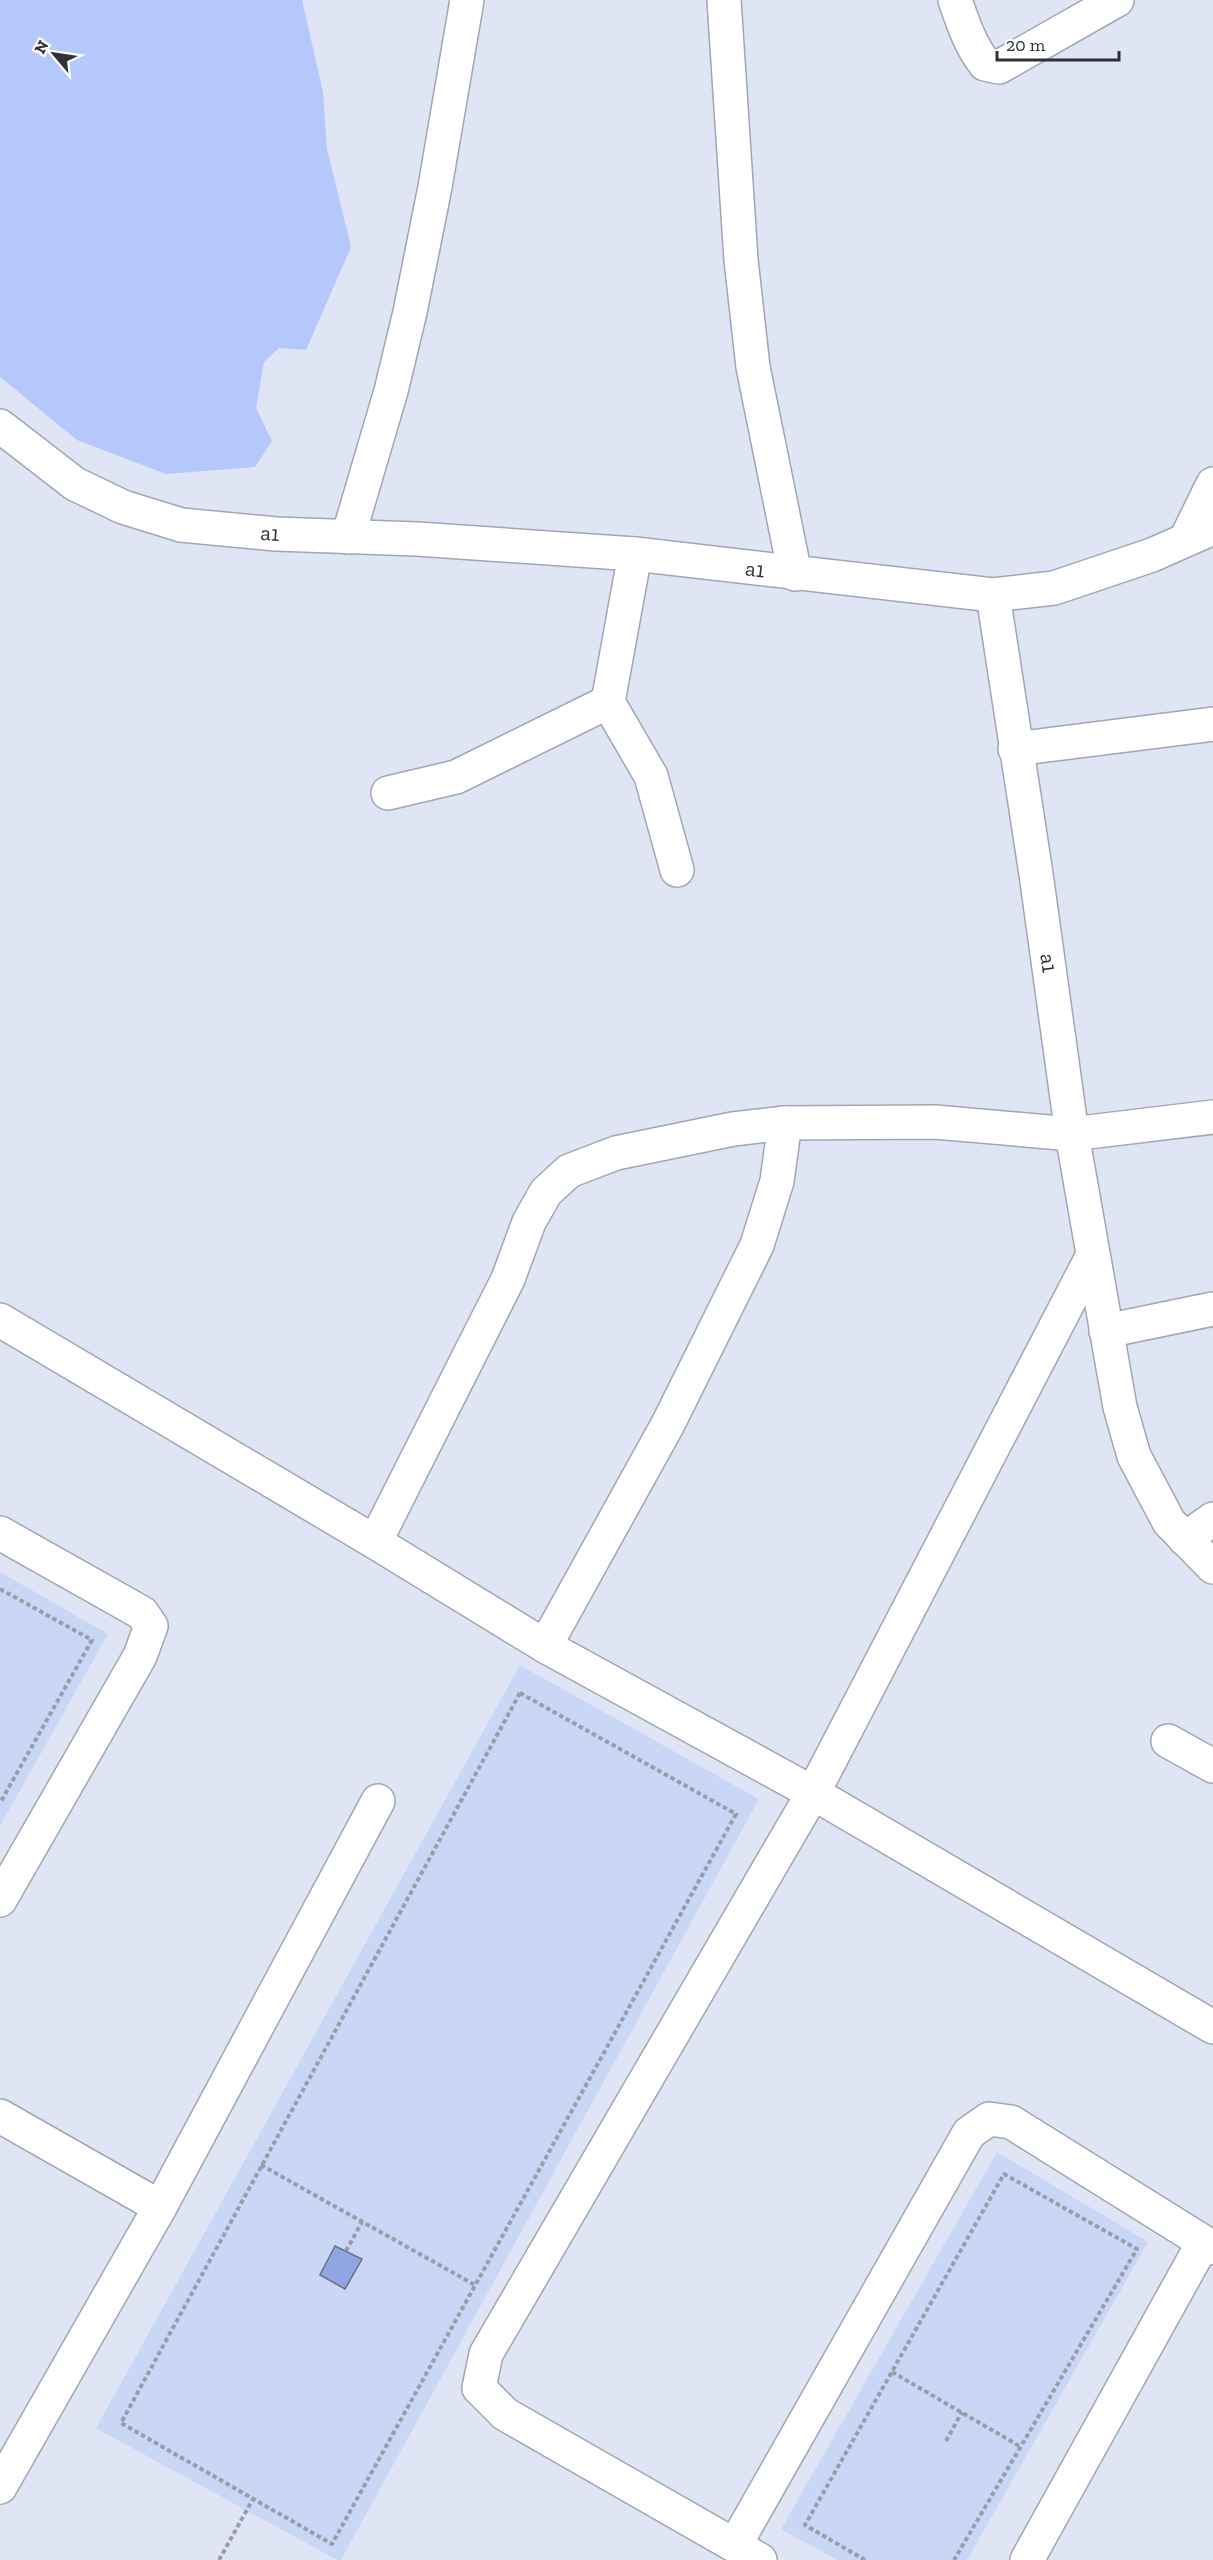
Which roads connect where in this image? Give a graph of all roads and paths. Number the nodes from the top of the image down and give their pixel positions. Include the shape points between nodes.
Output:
1 (467, 0) edge
2 (724, 0) edge
3 (955, 0) edge
4 (1117, 0) edge
5 (0, 426) edge
6 (1213, 484) edge
7 (1200, 533) edge
8 (348, 537) junction
9 (635, 554) junction
10 (795, 574) junction
11 (993, 595) junction
12 (608, 702) junction
13 (1213, 724) edge
14 (1016, 749) junction
15 (388, 794) dead end
16 (677, 870) dead end
17 (1213, 1117) edge
18 (785, 1123) junction
19 (1072, 1134) junction
20 (1093, 1255) junction
21 (1213, 1309) edge
22 (0, 1320) edge
23 (1106, 1331) junction
24 (1213, 1519) edge
25 (0, 1533) edge
26 (1185, 1539) junction
27 (375, 1542) junction
28 (1213, 1567) edge
29 (0, 1589) edge
30 (545, 1646) junction
31 (1168, 1741) dead end
32 (1213, 1766) edge
33 (813, 1793) junction
34 (1, 1800) edge
35 (378, 1801) dead end
36 (0, 1900) edge
37 (1213, 2027) edge
38 (0, 2116) edge
39 (261, 2165) junction
40 (160, 2207) junction
41 (362, 2222) junction
42 (1208, 2246) edge
43 (346, 2251) dead end
44 (475, 2285) junction
45 (892, 2372) junction
46 (962, 2412) junction
47 (946, 2441) dead end
48 (1021, 2447) junction
49 (0, 2487) edge
50 (253, 2499) junction
51 (748, 2553) edge
52 (219, 2560) edge
53 (865, 2560) edge
54 (954, 2560) edge
55 (1027, 2560) edge

1 - 8 street via 410,312
2 - 10 street via 740,249 753,367
3 - 4 street via 977,54 985,64 999,67
5 - 8 street, a1 via 75,484 123,507 181,525
6 - 7 street
7 - 11 street via 1152,555 1054,588
8 - 9 street, a1
9 - 10 street, a1
9 - 12 street
10 - 11 street, a1
11 - 14 street, a1
12 - 15 street via 456,777
12 - 16 street via 651,776
13 - 14 street
14 - 19 street, a1
17 - 19 street
18 - 19 street via 935,1122
18 - 27 street via 733,1129 616,1153 569,1172 546,1192 529,1222 508,1279
18 - 30 street via 777,1181 757,1245 668,1424
19 - 20 street, a1
20 - 23 street, a1
20 - 33 street
21 - 23 street
22 - 27 street
23 - 26 street, a1 via 1134,1456 1169,1522
24 - 26 street
25 - 36 street via 142,1613 151,1626 140,1656
26 - 28 street, a1
27 - 30 street
29 - 34 path via 92,1640
30 - 33 street
31 - 32 street
33 - 37 street
33 - 51 street via 486,2354 479,2388 505,2414
35 - 40 street
38 - 40 street
39 - 41 path
39 - 44 path via 520,1692 572,1721 736,1814
39 - 50 path via 121,2423
40 - 49 street
41 - 43 path
41 - 44 path
42 - 51 street via 1011,2122 989,2119 969,2133
42 - 55 street
44 - 50 path via 332,2544
45 - 46 path
45 - 48 path via 1004,2174 1137,2249
45 - 53 path via 805,2524
46 - 47 path
46 - 48 path
48 - 54 path
50 - 52 path

